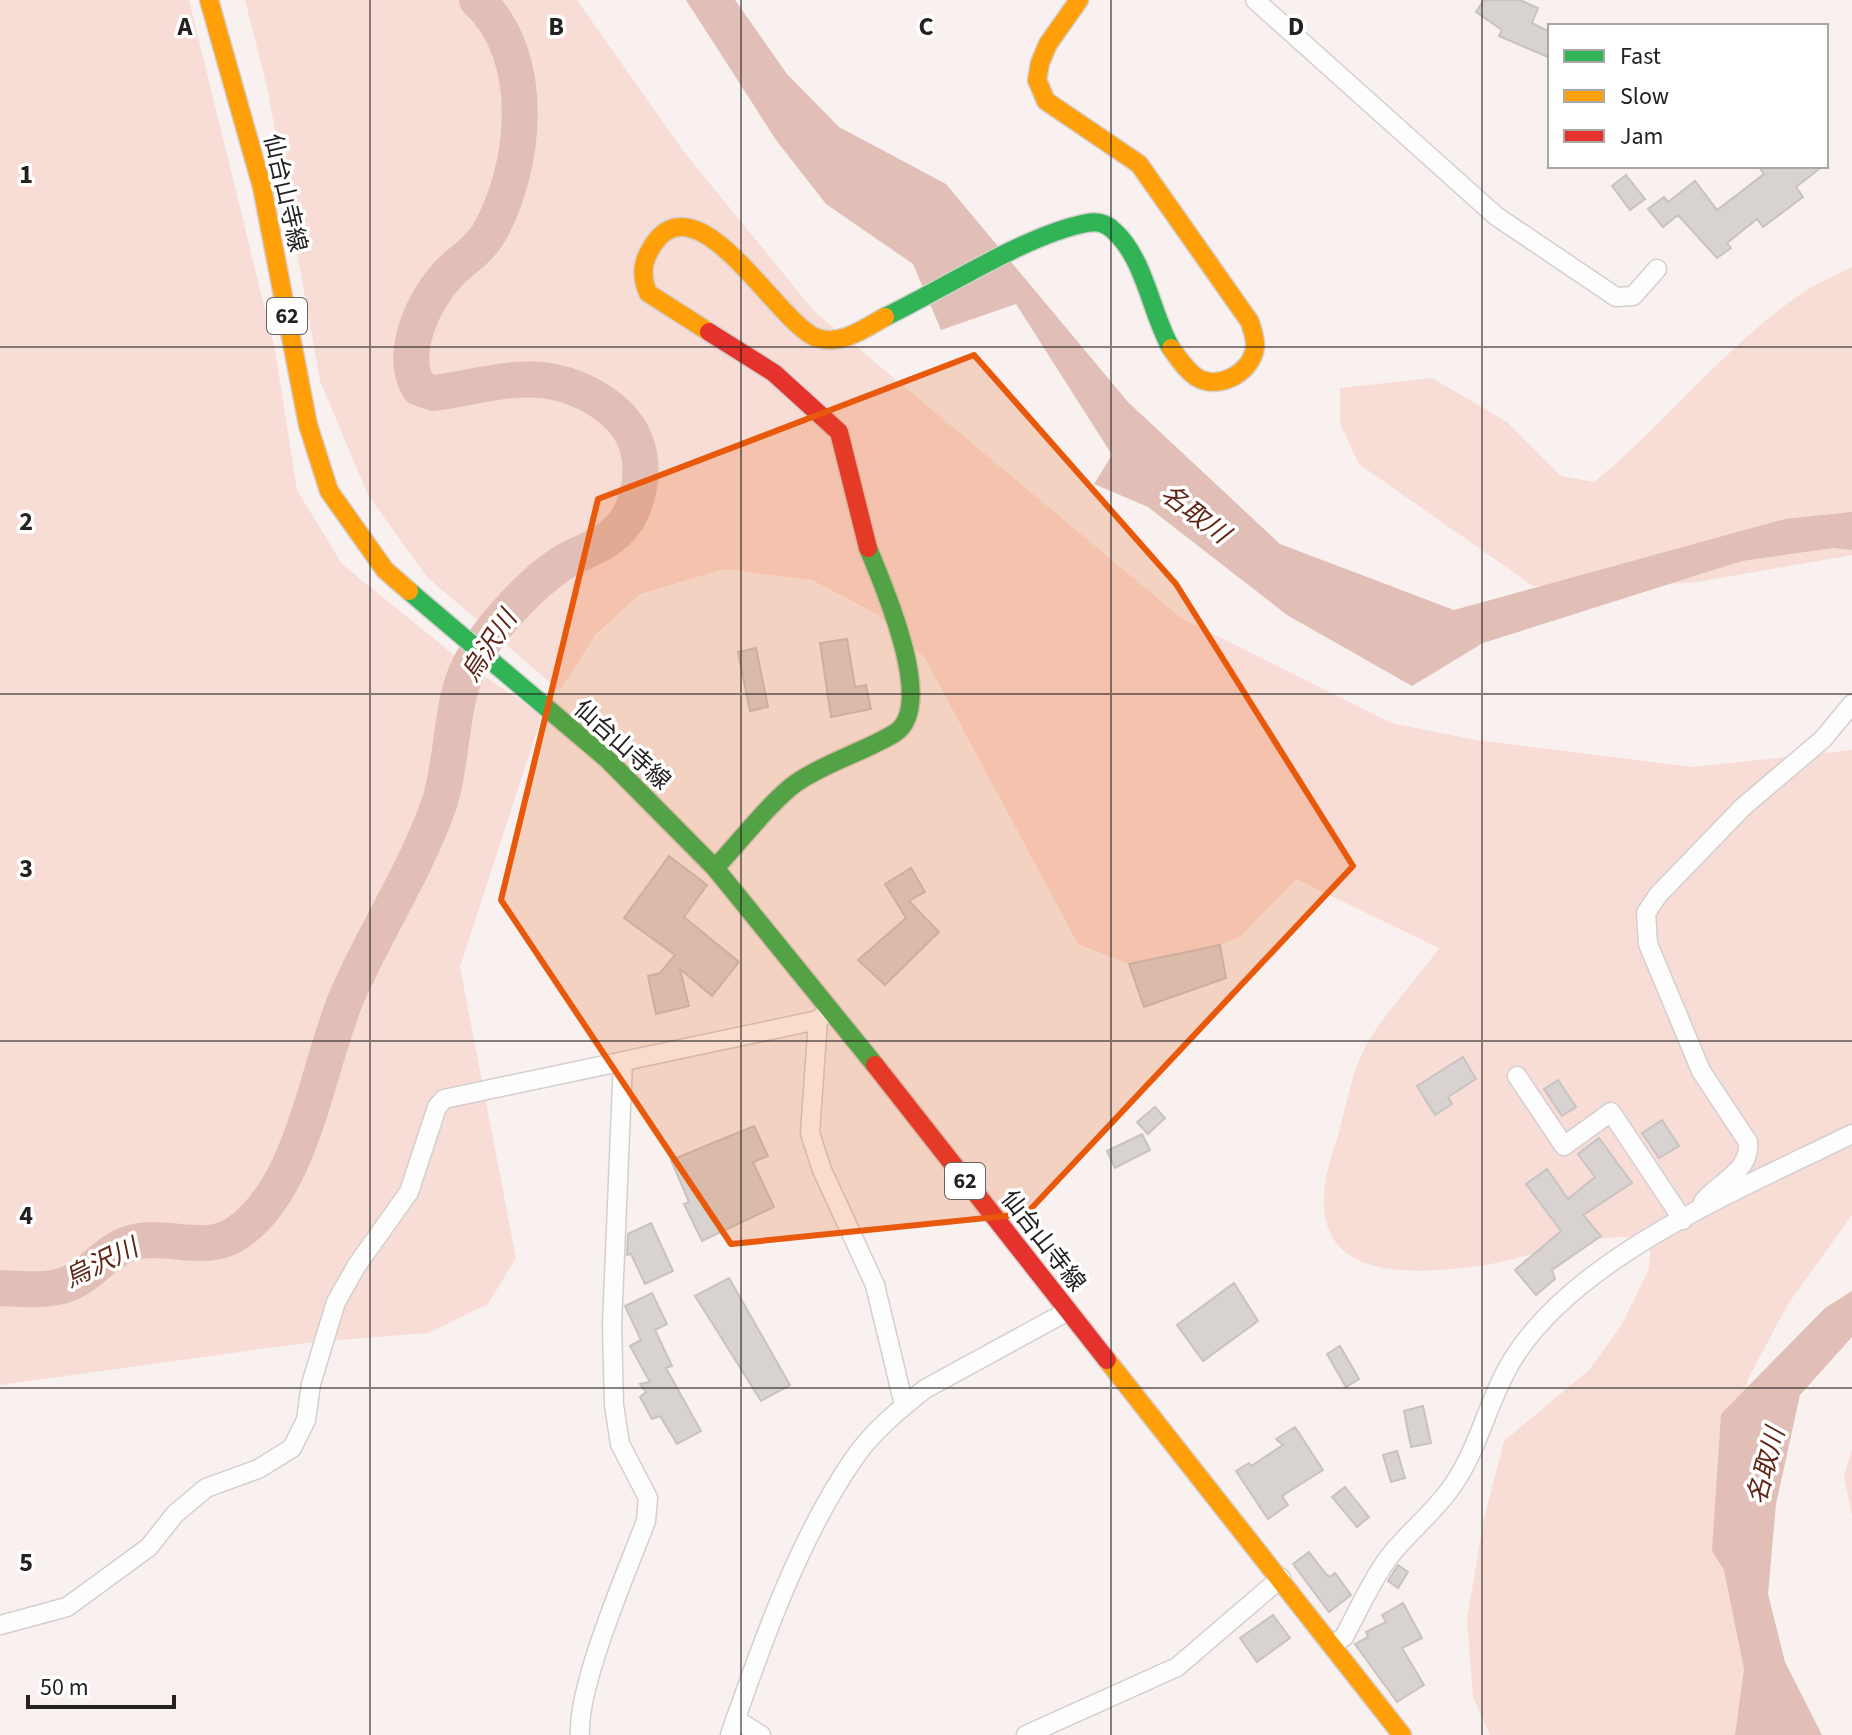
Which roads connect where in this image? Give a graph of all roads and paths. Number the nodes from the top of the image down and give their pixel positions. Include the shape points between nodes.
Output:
1 (209, 0) edge
2 (1079, 0) edge
3 (1255, 0) edge
4 (1657, 269) dead end
5 (1852, 704) edge
6 (715, 868) junction
7 (824, 1015) junction
8 (623, 1061) junction
9 (1517, 1076) dead end
10 (1852, 1134) edge
11 (1690, 1216) junction
12 (1068, 1311) junction
13 (904, 1405) junction
14 (1281, 1578) junction
15 (0, 1625) edge
16 (1333, 1644) junction
17 (732, 1727) edge
18 (580, 1735) edge
19 (761, 1735) edge
20 (1026, 1735) edge
21 (1402, 1735) edge

1 - 6 main road, 仙台山寺線 / 62 via 262,187 308,425 329,491 385,570 607,759
2 - 6 main road via 1048,44 1037,80 1046,101 1139,164 1250,322 1255,349 1234,378 1196,378 1178,359 1131,259 1104,223 1085,221 889,317 827,341 801,328 717,240 697,230 665,233 641,268 640,282 648,293 774,373 839,432 863,536 894,612 910,682 911,713 898,731 795,784
3 - 4 street via 1496,216 1564,263 1616,297 1633,296
5 - 11 street via 1823,739 1743,807 1646,913 1648,944 1701,1071 1748,1142 1749,1152 1738,1170
6 - 7 main road, 仙台山寺線 / 62
7 - 8 street
7 - 12 main road, 仙台山寺線 / 62
7 - 13 street via 810,1133 875,1285
8 - 15 street via 444,1099 409,1192 336,1302 311,1384 306,1420 292,1448 258,1469 206,1488 175,1514 149,1547 67,1607
8 - 18 street via 612,1325 614,1405 620,1444 648,1498 646,1521 583,1706
9 - 11 street via 1564,1146 1611,1112
10 - 11 street
11 - 16 street via 1570,1293 1536,1331 1513,1359 1473,1453 1452,1488 1387,1559 1344,1637
12 - 13 street
12 - 14 main road, 仙台山寺線 / 62
13 - 17 street via 856,1455 828,1505 794,1569
14 - 16 main road, 仙台山寺線 / 62
14 - 20 street via 1177,1667
16 - 21 main road, 仙台山寺線 / 62
17 - 19 street

